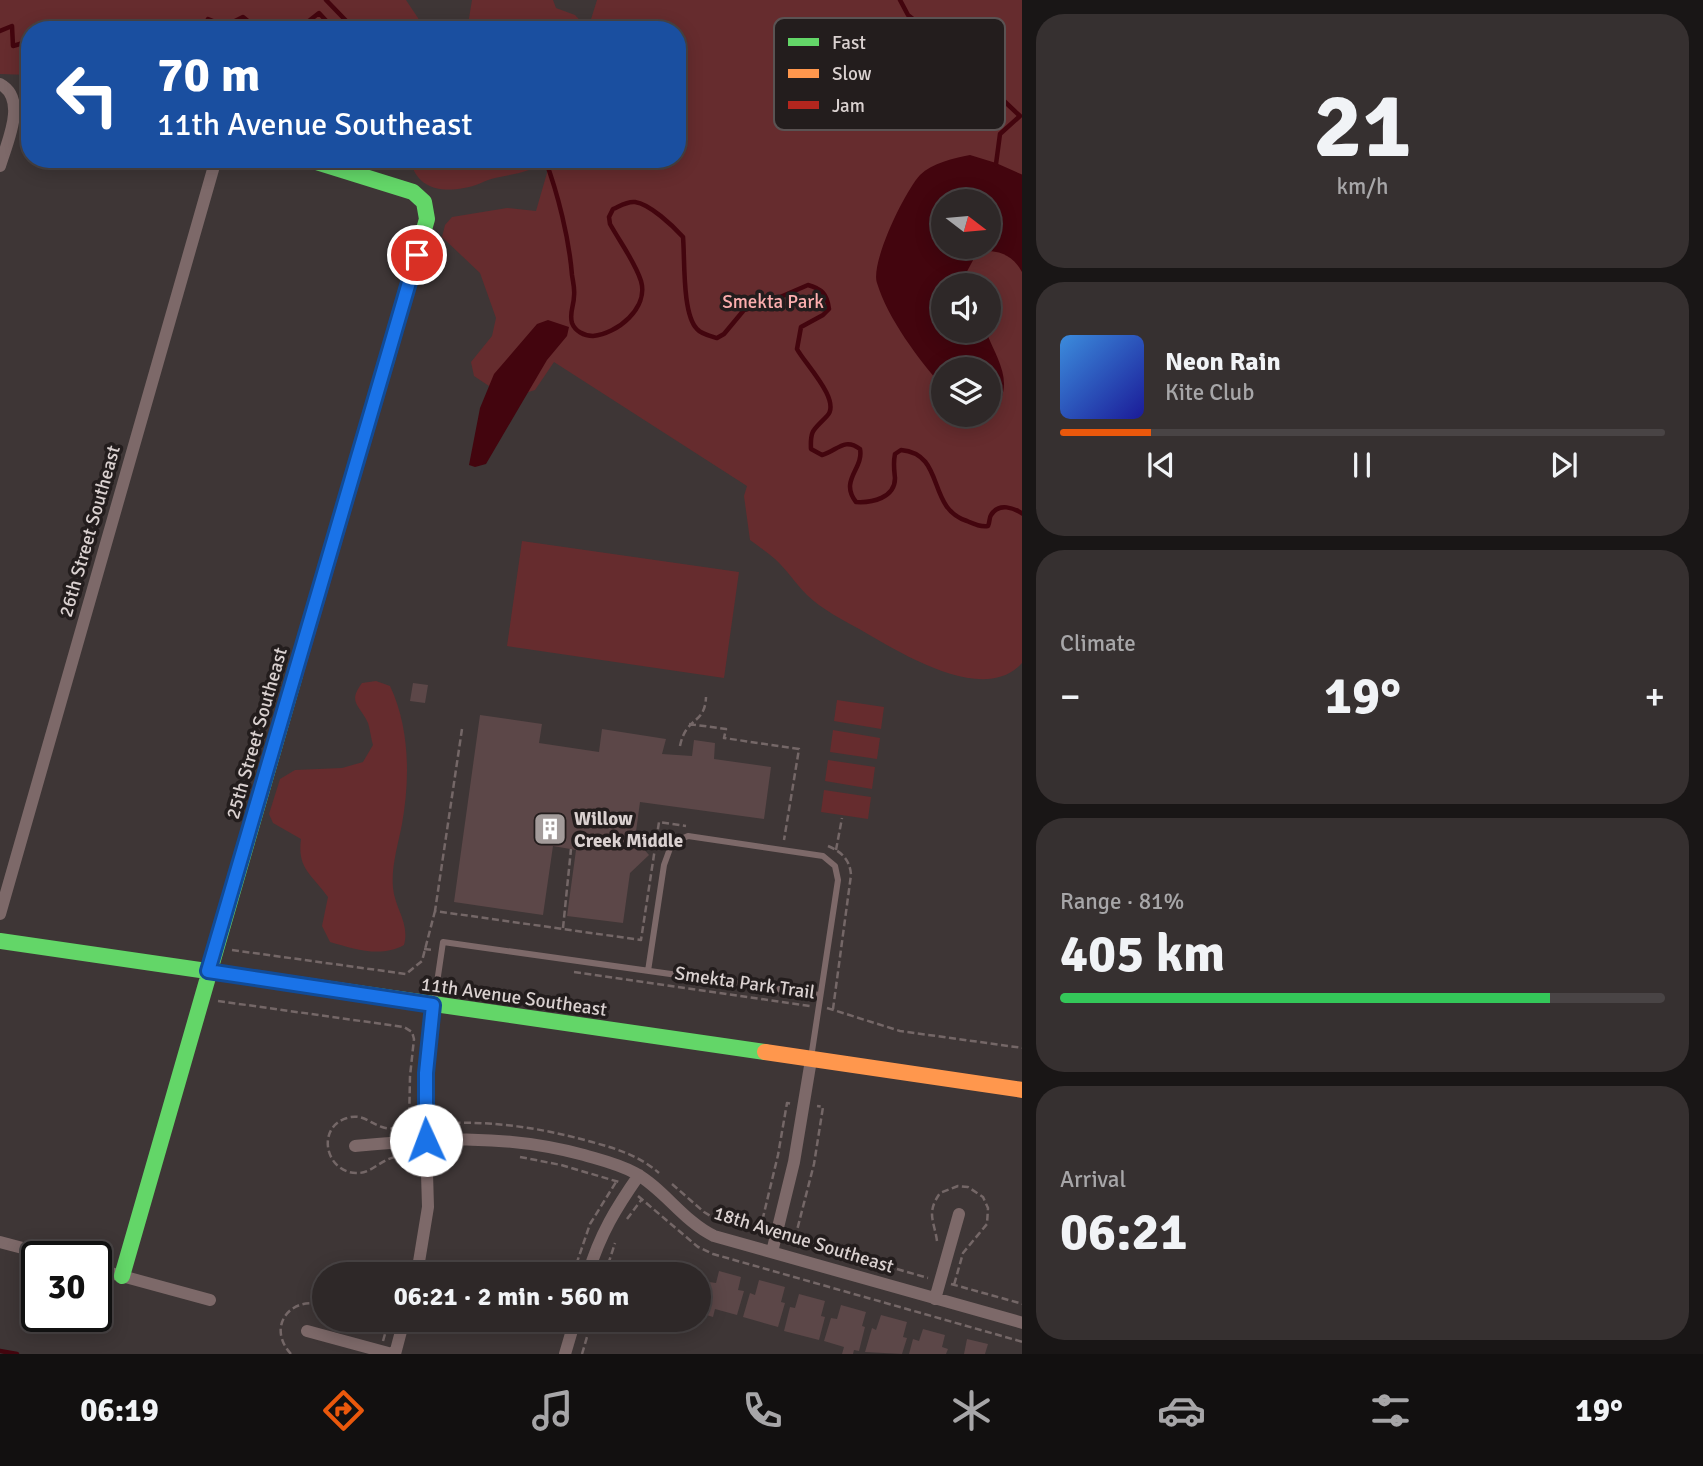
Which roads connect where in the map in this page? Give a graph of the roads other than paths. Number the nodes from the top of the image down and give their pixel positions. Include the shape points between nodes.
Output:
1 (5, 88) edge
2 (0, 166) edge
3 (213, 168) edge
4 (337, 168) edge
5 (0, 914) edge
6 (0, 941) edge
7 (208, 971) junction
8 (648, 971) junction
9 (820, 995) junction
10 (433, 1005) junction
11 (811, 1060) junction
12 (1022, 1090) edge
13 (426, 1140) junction
14 (355, 1146) dead end
15 (639, 1175) junction
16 (959, 1214) dead end
17 (0, 1242) edge
18 (21, 1248) edge
19 (772, 1252) junction
20 (419, 1262) edge
21 (592, 1262) edge
22 (112, 1273) edge
23 (122, 1276) junction
24 (935, 1298) junction
25 (210, 1300) dead end
26 (1022, 1323) edge
27 (307, 1331) dead end
28 (400, 1332) edge
29 (571, 1332) edge
30 (393, 1354) edge
31 (565, 1354) edge

1 - 2 street via 15,109
3 - 5 street, 26th Street Southeast
4 - 7 street, 25th Street Southeast via 405,188 420,197 427,209 425,229
6 - 7 street, 11th Avenue Southeast
7 - 10 street, 11th Avenue Southeast
7 - 23 street, 25th Street Southeast
8 - 9 lane
8 - 9 lane via 664,865 672,844 688,836 830,860 837,872 837,892
8 - 10 lane via 443,942
9 - 11 lane
10 - 11 street, 11th Avenue Southeast
10 - 13 street
11 - 12 street, 11th Avenue Southeast
11 - 19 street via 794,1162
13 - 14 street, 18th Avenue Southeast
13 - 15 street, 18th Avenue Southeast via 531,1143 598,1159
13 - 20 street via 428,1207
15 - 19 street, 18th Avenue Southeast via 702,1230
15 - 21 street via 612,1213
16 - 24 street
17 - 18 street
19 - 24 street, 18th Avenue Southeast
22 - 23 street
23 - 25 street
24 - 26 street, 18th Avenue Southeast
27 - 30 street
28 - 30 street
29 - 31 street

